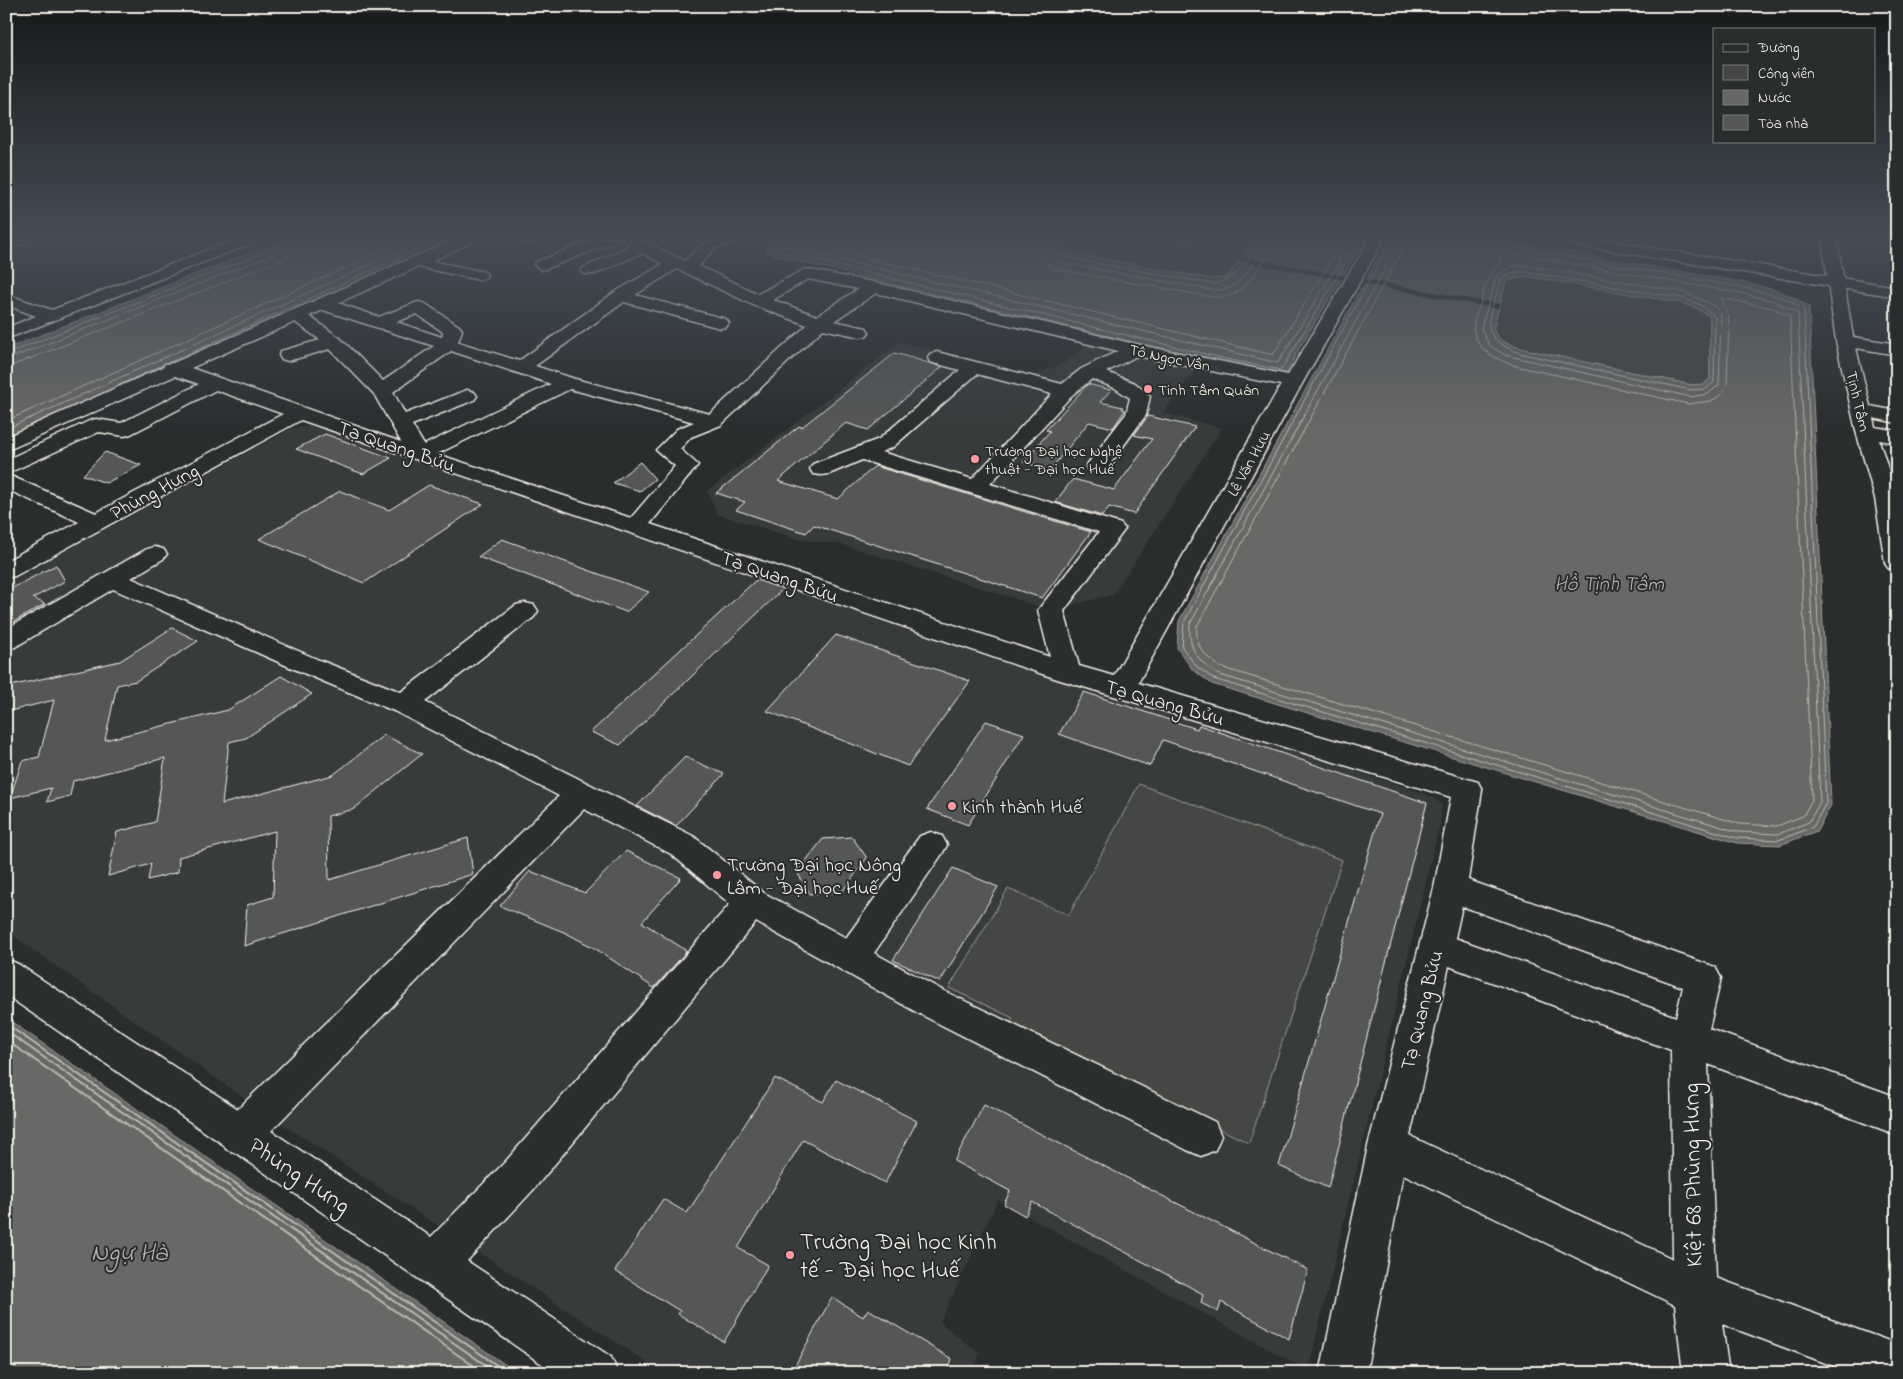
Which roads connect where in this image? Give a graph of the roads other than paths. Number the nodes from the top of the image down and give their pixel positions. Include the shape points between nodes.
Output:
1 (18, 303) edge
2 (85, 303) edge
3 (611, 303) edge
4 (641, 303) edge
5 (766, 303) edge
6 (848, 303) edge
7 (941, 303) edge
8 (1339, 303) edge
9 (1838, 303) edge
10 (322, 304) joint
11 (52, 316) junction
12 (297, 316) junction
13 (381, 322) junction
14 (720, 323) dead end
15 (819, 323) junction
16 (860, 332) dead end
17 (6, 334) edge
18 (1845, 341) junction
19 (334, 342) junction
20 (448, 346) junction
21 (1135, 350) junction
22 (1897, 350) edge
23 (288, 355) dead end
24 (937, 358) dead end
25 (974, 367) junction
26 (172, 368) junction
27 (521, 368) junction
28 (1088, 373) junction
29 (217, 382) junction
30 (1293, 382) junction
31 (568, 383) junction
32 (382, 391) junction
33 (1065, 391) junction
34 (466, 396) dead end
35 (1861, 410) junction
36 (302, 412) junction
37 (1897, 417) edge
38 (714, 421) junction
39 (402, 422) junction
40 (1866, 431) junction
41 (1897, 437) edge
42 (886, 443) junction
43 (6, 445) edge
44 (860, 453) junction
45 (419, 455) junction
46 (1097, 466) dead end
47 (6, 468) edge
48 (821, 469) dead end
49 (6, 481) edge
50 (982, 481) junction
51 (1891, 499) edge
52 (98, 522) junction
53 (635, 528) junction
54 (1896, 553) edge
55 (155, 554) dead end
56 (6, 570) edge
57 (112, 579) junction
58 (524, 611) dead end
59 (6, 641) edge
60 (1067, 672) junction
61 (1121, 689) junction
62 (404, 704) junction
63 (580, 794) junction
64 (931, 845) dead end
65 (1450, 888) junction
66 (752, 903) junction
67 (1437, 946) junction
68 (851, 958) junction
69 (6, 975) edge
70 (1689, 1038) junction
71 (1897, 1116) edge
72 (240, 1135) junction
73 (1201, 1136) dead end
74 (1388, 1146) junction
75 (434, 1265) junction
76 (1695, 1292) junction
77 (1897, 1367) edge
78 (595, 1373) edge
79 (1343, 1373) edge
80 (1706, 1373) edge

1 - 11 street
2 - 11 street
3 - 27 street
4 - 14 street via 685,319
5 - 15 street
6 - 15 street
7 - 21 street, Tô Ngọc Vân
8 - 30 street, Lê Văn Hưu
9 - 18 street, Tịnh Tâm
10 - 12 street
10 - 13 street
11 - 17 street
12 - 19 street
12 - 26 street
13 - 20 street
13 - 20 street via 418,307 453,330
15 - 16 street
15 - 38 street
18 - 22 street
18 - 35 street, Tịnh Tâm
19 - 23 street
19 - 32 street
20 - 27 street
20 - 32 street
21 - 28 street
21 - 30 street, Tô Ngọc Vân
24 - 25 street
25 - 33 street
25 - 42 street
26 - 29 street, Tạ Quang Bửu
26 - 43 street
27 - 31 street
28 - 33 street
28 - 46 street via 1109,377 1140,396 1136,416
29 - 36 street, Tạ Quang Bửu
29 - 47 street via 124,430 96,425
30 - 61 street, Lê Văn Hưu
31 - 38 street
31 - 45 street
32 - 39 street
33 - 50 street
34 - 39 street
35 - 37 street
35 - 40 street, Tịnh Tâm
36 - 45 street, Tạ Quang Bửu
36 - 52 street, Phùng Hưng
38 - 53 street via 684,433 667,450 687,465
39 - 45 street
40 - 41 street
40 - 51 street, Tịnh Tâm
42 - 44 street
42 - 50 street
44 - 48 street
44 - 50 street
45 - 53 street, Tạ Quang Bửu
49 - 52 street
50 - 60 street via 1113,529 1050,610
51 - 54 street, Tịnh Tâm
52 - 56 street, Phùng Hưng
53 - 60 street, Tạ Quang Bửu
55 - 57 street
57 - 59 street
57 - 62 street
58 - 62 street
60 - 61 street, Tạ Quang Bửu
61 - 65 street, Tạ Quang Bửu via 1467,790
62 - 63 street
63 - 66 street via 682,845
63 - 72 street
64 - 68 street
65 - 67 street, Tạ Quang Bửu
65 - 70 street, Kiệt 68 Phùng Hưng via 1703,978
66 - 68 street
66 - 75 street via 520,1175
67 - 70 street
67 - 74 street, Tạ Quang Bửu
68 - 73 street via 929,1001
69 - 72 street, Phùng Hưng
70 - 71 street
70 - 76 street, Kiệt 68 Phùng Hưng
72 - 75 street, Phùng Hưng
74 - 76 street
74 - 79 street, Tạ Quang Bửu
75 - 78 street, Phùng Hưng
76 - 77 street
76 - 80 street, Kiệt 68 Phùng Hưng

